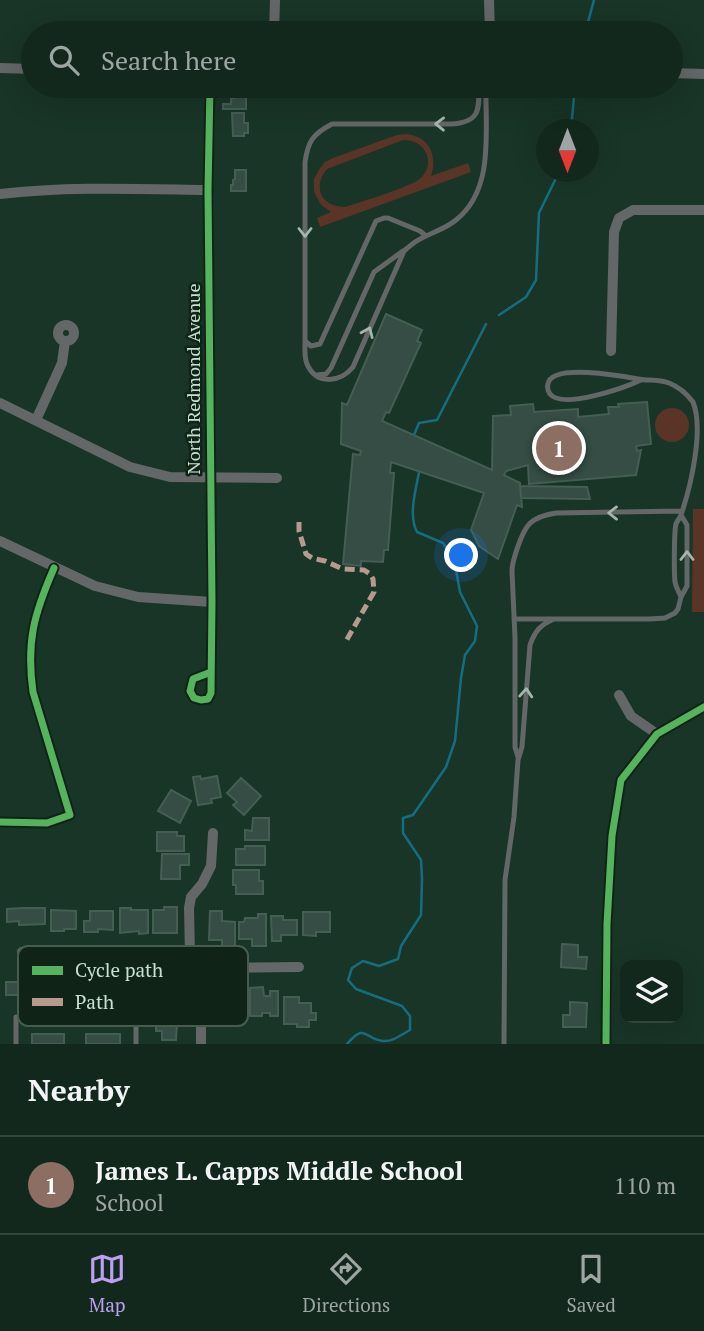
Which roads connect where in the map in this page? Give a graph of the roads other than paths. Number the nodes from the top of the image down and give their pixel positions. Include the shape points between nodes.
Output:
1 (275, 0) edge
2 (489, 0) edge
3 (274, 21) edge
4 (490, 21) edge
5 (0, 68) edge
6 (21, 69) edge
7 (683, 74) edge
8 (704, 74) edge
9 (210, 98) edge
10 (479, 98) edge
11 (486, 98) edge
12 (208, 190) junction
13 (0, 194) edge
14 (704, 210) edge
15 (426, 236) junction
16 (404, 251) junction
17 (65, 341) dead end
18 (305, 341) junction
19 (611, 351) dead end
20 (314, 374) junction
21 (641, 380) junction
22 (0, 403) edge
23 (36, 420) junction
24 (211, 478) junction
25 (277, 478) dead end
26 (681, 513) junction
27 (0, 541) edge
28 (54, 568) junction
29 (681, 597) junction
30 (212, 601) junction
31 (514, 619) junction
32 (554, 619) junction
33 (211, 672) dead end
34 (619, 695) dead end
35 (704, 707) edge
36 (657, 734) junction
37 (518, 761) junction
38 (0, 822) edge
39 (213, 833) dead end
40 (190, 946) edge
41 (299, 967) dead end
42 (248, 968) edge
43 (18, 1017) edge
44 (136, 1026) edge
45 (201, 1026) edge
46 (16, 1044) edge
47 (136, 1044) edge
48 (201, 1044) edge
49 (504, 1044) edge
50 (606, 1044) edge

1 - 3 street
2 - 4 street
5 - 6 street
7 - 8 street
9 - 12 street, North Redmond Avenue
10 -> 18 lane via 478,109 468,122 332,124 311,140 305,162
11 - 15 lane via 485,167 479,191 456,220
12 - 13 street via 105,188
12 - 24 street, North Redmond Avenue
14 - 19 street via 633,210 620,218 614,232
15 - 16 lane
15 - 18 lane via 388,218 376,221 323,339 314,346
16 - 20 lane via 374,272 329,372
20 -> 16 lane via 332,379 344,376 353,366
17 - 23 street via 62,363
18 - 20 lane via 306,362
21 - 21 lane via 562,373 551,377 548,387 553,397 565,399 606,394
21 - 26 lane via 658,379 681,389 700,416 701,442
22 - 23 street
23 - 24 street via 130,467 170,477
24 - 25 street
24 - 30 street, North Redmond Avenue
26 - 29 lane via 676,524 675,585
29 -> 26 lane via 687,586 687,524
26 -> 31 lane via 556,513 530,522 512,566
27 - 28 street
28 - 30 street via 95,586 138,597
28 - 38 street via 34,617 30,674 70,815 47,823
29 - 32 lane via 675,613 660,619
30 - 33 street, North Redmond Avenue
31 - 32 lane
31 - 37 lane
37 -> 32 lane via 530,645 541,625
34 - 36 street via 631,716
35 - 36 street
36 - 50 street via 621,780 607,923
37 - 49 lane via 505,880
39 - 40 street via 211,866 191,897
41 - 42 street
43 - 46 lane
44 - 47 lane
45 - 48 street

